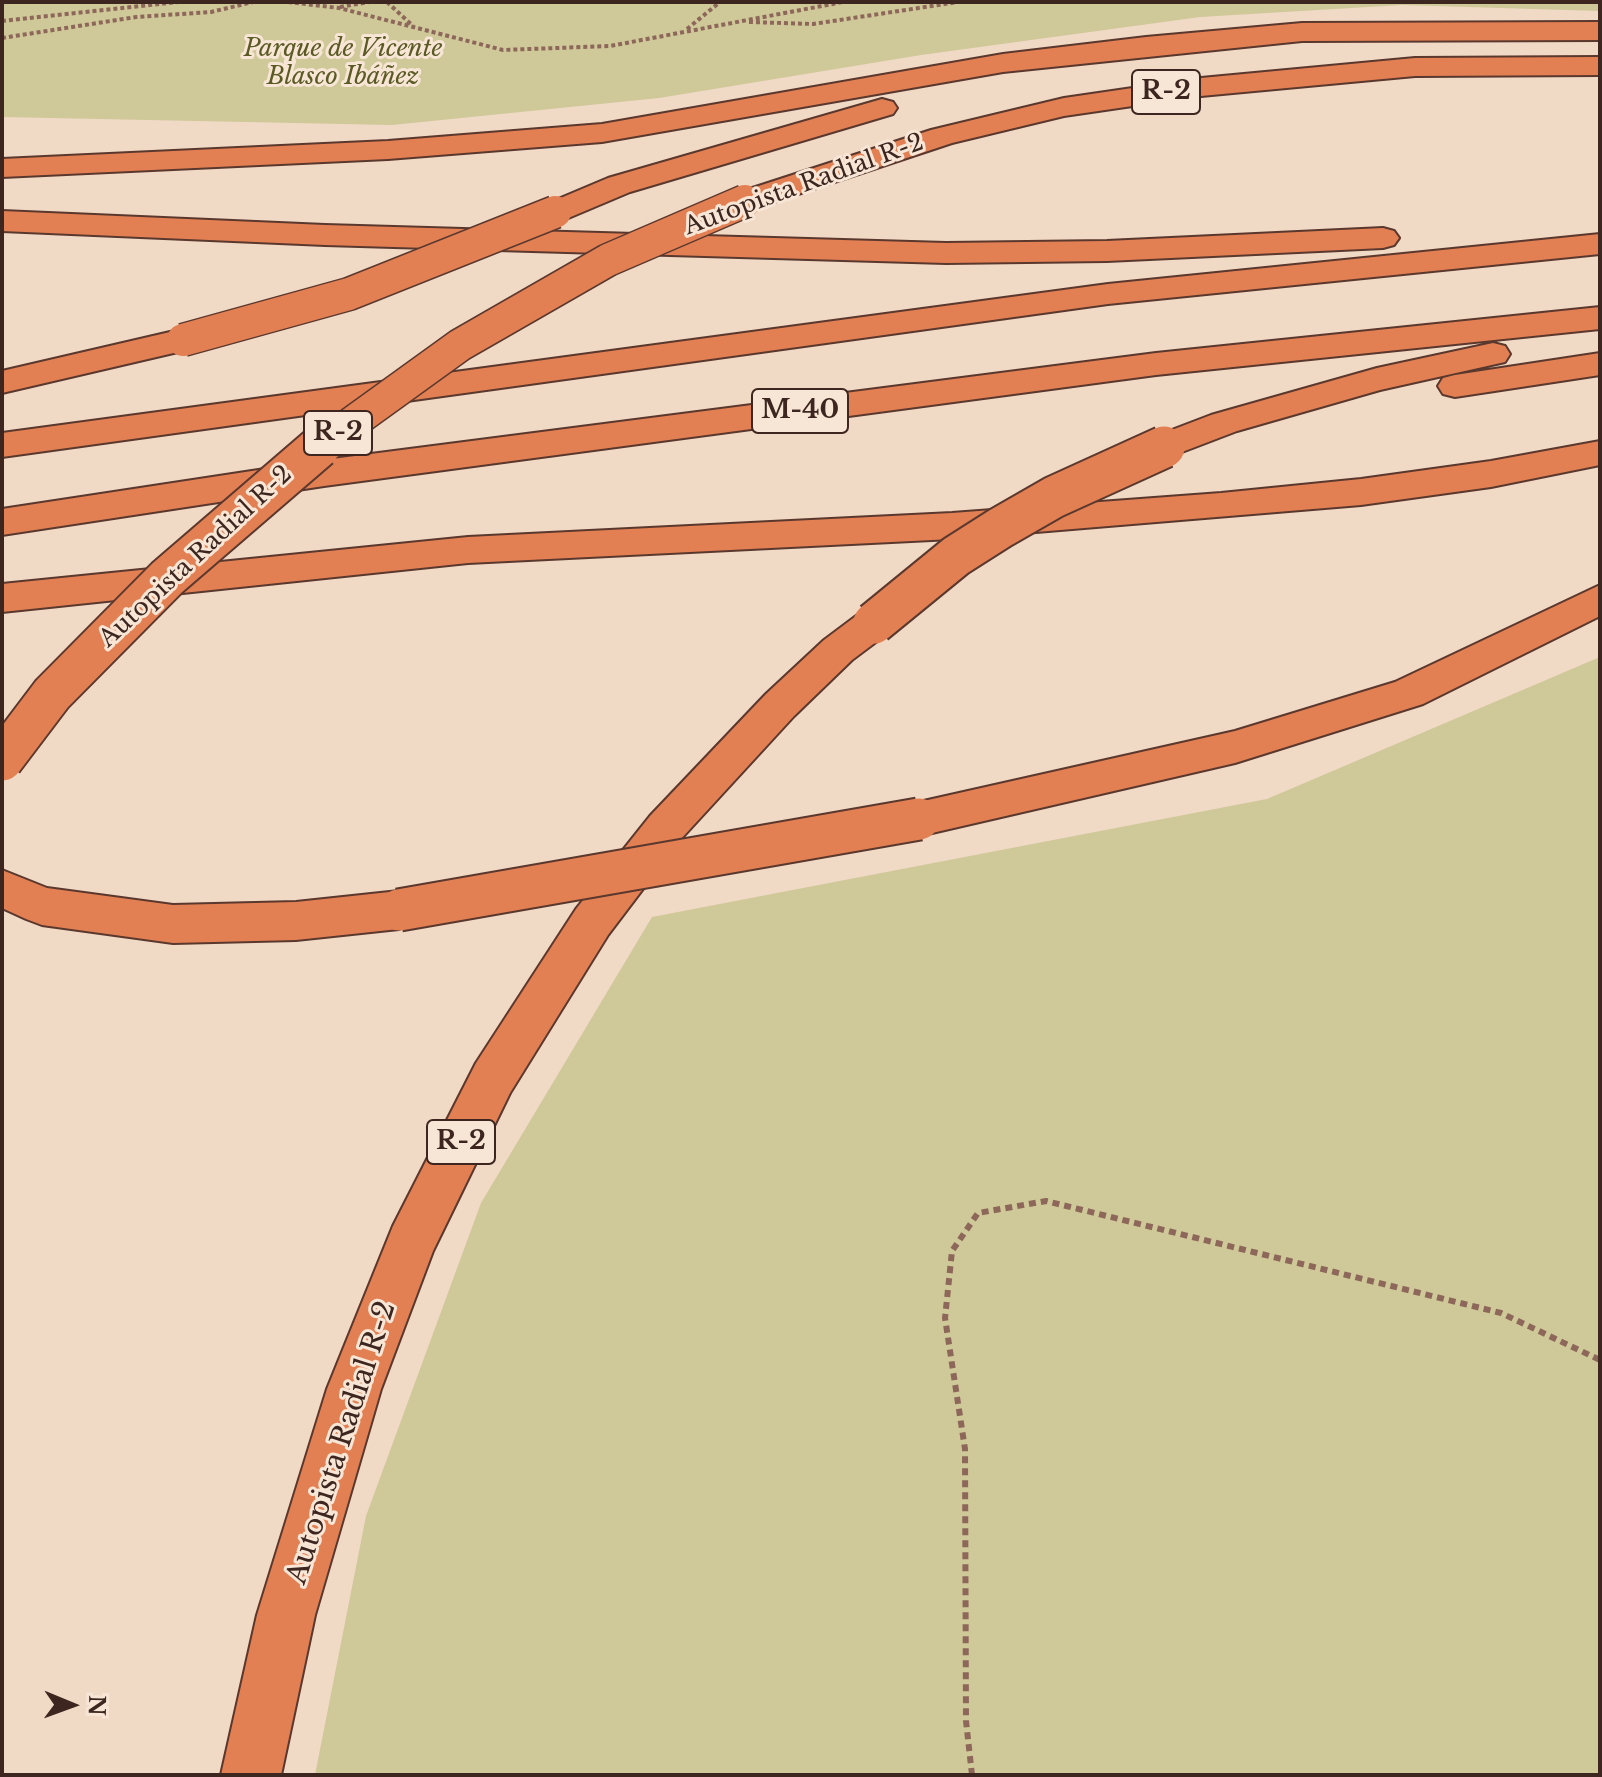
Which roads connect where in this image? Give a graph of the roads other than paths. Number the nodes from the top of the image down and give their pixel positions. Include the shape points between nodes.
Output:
1 (1600, 31) edge
2 (1146, 46) junction
3 (1600, 66) edge
4 (2, 142) edge
5 (388, 150) junction
6 (2, 168) edge
7 (2, 221) edge
8 (1600, 221) edge
9 (1600, 244) edge
10 (1600, 318) edge
11 (1600, 334) edge
12 (1600, 364) edge
13 (2, 382) edge
14 (2, 445) edge
15 (1600, 453) edge
16 (1172, 455) junction
17 (2, 522) edge
18 (2, 598) edge
19 (1600, 599) edge
20 (2, 760) edge
21 (2, 888) edge
22 (251, 1775) edge

1 - 2 highway via 1302,32
2 - 5 highway via 1003,63 602,133
2 - 13 highway, bridge via 973,83 789,134 619,185 349,294
3 - 20 highway, Autopista Radial R-2 / R-2, bridge via 1415,67 1201,87 1064,107 942,136 745,201 608,260 460,345 304,458 167,578 52,694
4 - 5 highway
5 - 6 highway
7 - 8 highway via 946,253 1269,245
9 - 14 highway via 1108,294
10 - 17 highway, M-40 via 1156,364 324,473
11 - 16 highway via 1377,379 1224,423
12 - 16 highway via 1448,387
15 - 18 highway via 1491,474 1221,506 952,526 468,550
16 - 22 highway, Autopista Radial R-2 / R-2 via 983,557 903,615 874,623 838,650 665,828 592,922 493,1078 411,1243 354,1389 286,1615
19 - 21 highway, bridge via 1409,693 1235,747 919,819 399,910 296,921 173,924 42,906

